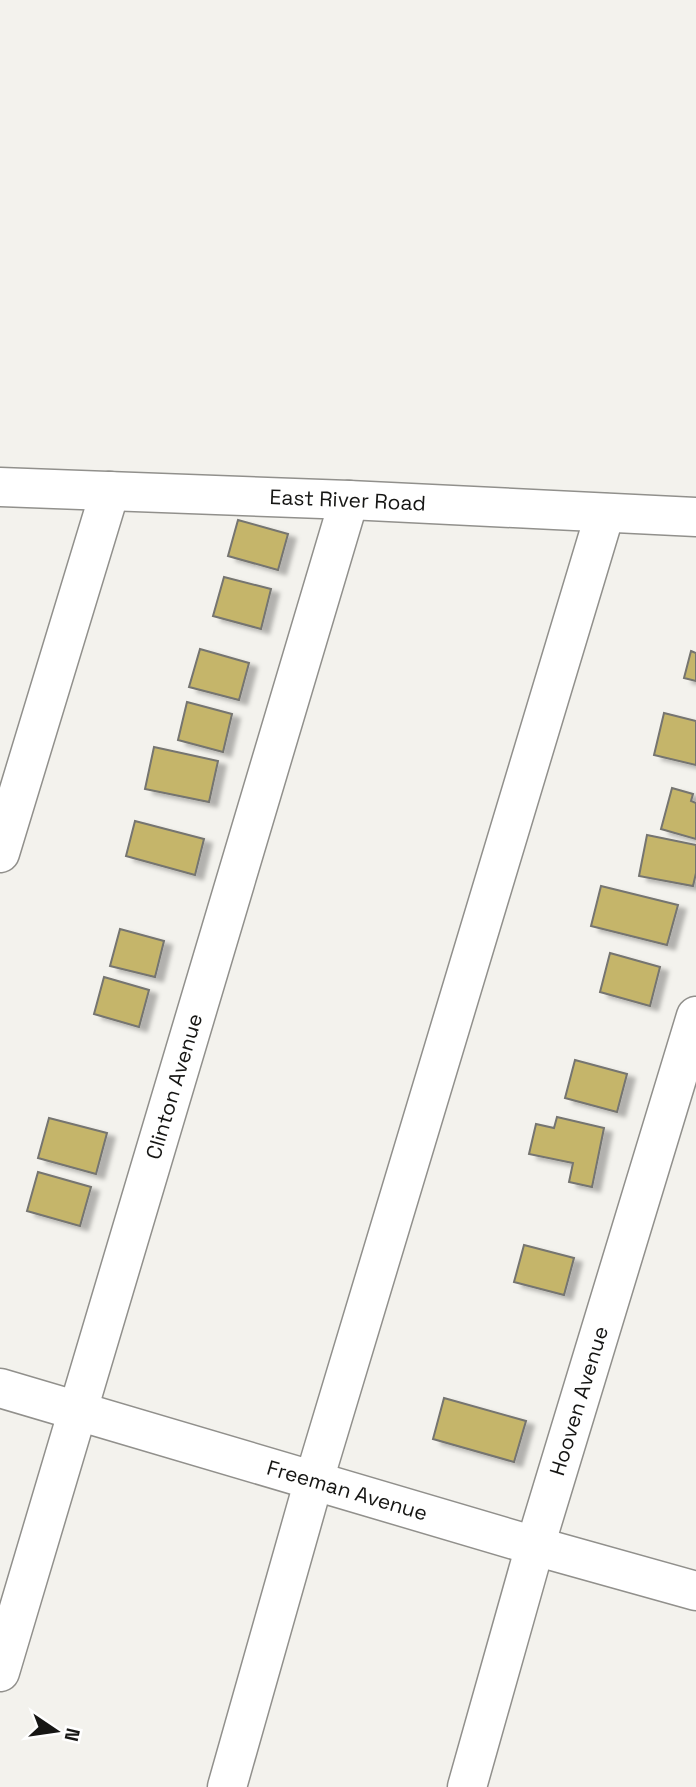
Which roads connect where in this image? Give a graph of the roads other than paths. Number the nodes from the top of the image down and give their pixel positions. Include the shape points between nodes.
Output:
1 (0, 487) edge
2 (110, 491) junction
3 (349, 500) junction
4 (605, 513) junction
5 (696, 517) edge
6 (0, 853) edge
7 (696, 1016) edge
8 (0, 1388) edge
9 (79, 1410) junction
10 (314, 1480) junction
11 (535, 1546) junction
12 (696, 1591) edge
13 (0, 1672) edge
14 (227, 1787) edge
15 (467, 1787) edge

1 - 2 street, East River Road
2 - 3 street, East River Road
2 - 6 street
3 - 4 street, East River Road
3 - 9 street, Clinton Avenue
4 - 5 street, East River Road
4 - 10 street
7 - 11 street, Hooven Avenue
8 - 9 street, Freeman Avenue
9 - 10 street, Freeman Avenue
9 - 13 street, Clinton Avenue
10 - 11 street, Freeman Avenue
10 - 14 street
11 - 12 street, Freeman Avenue
11 - 15 street, Hooven Avenue

